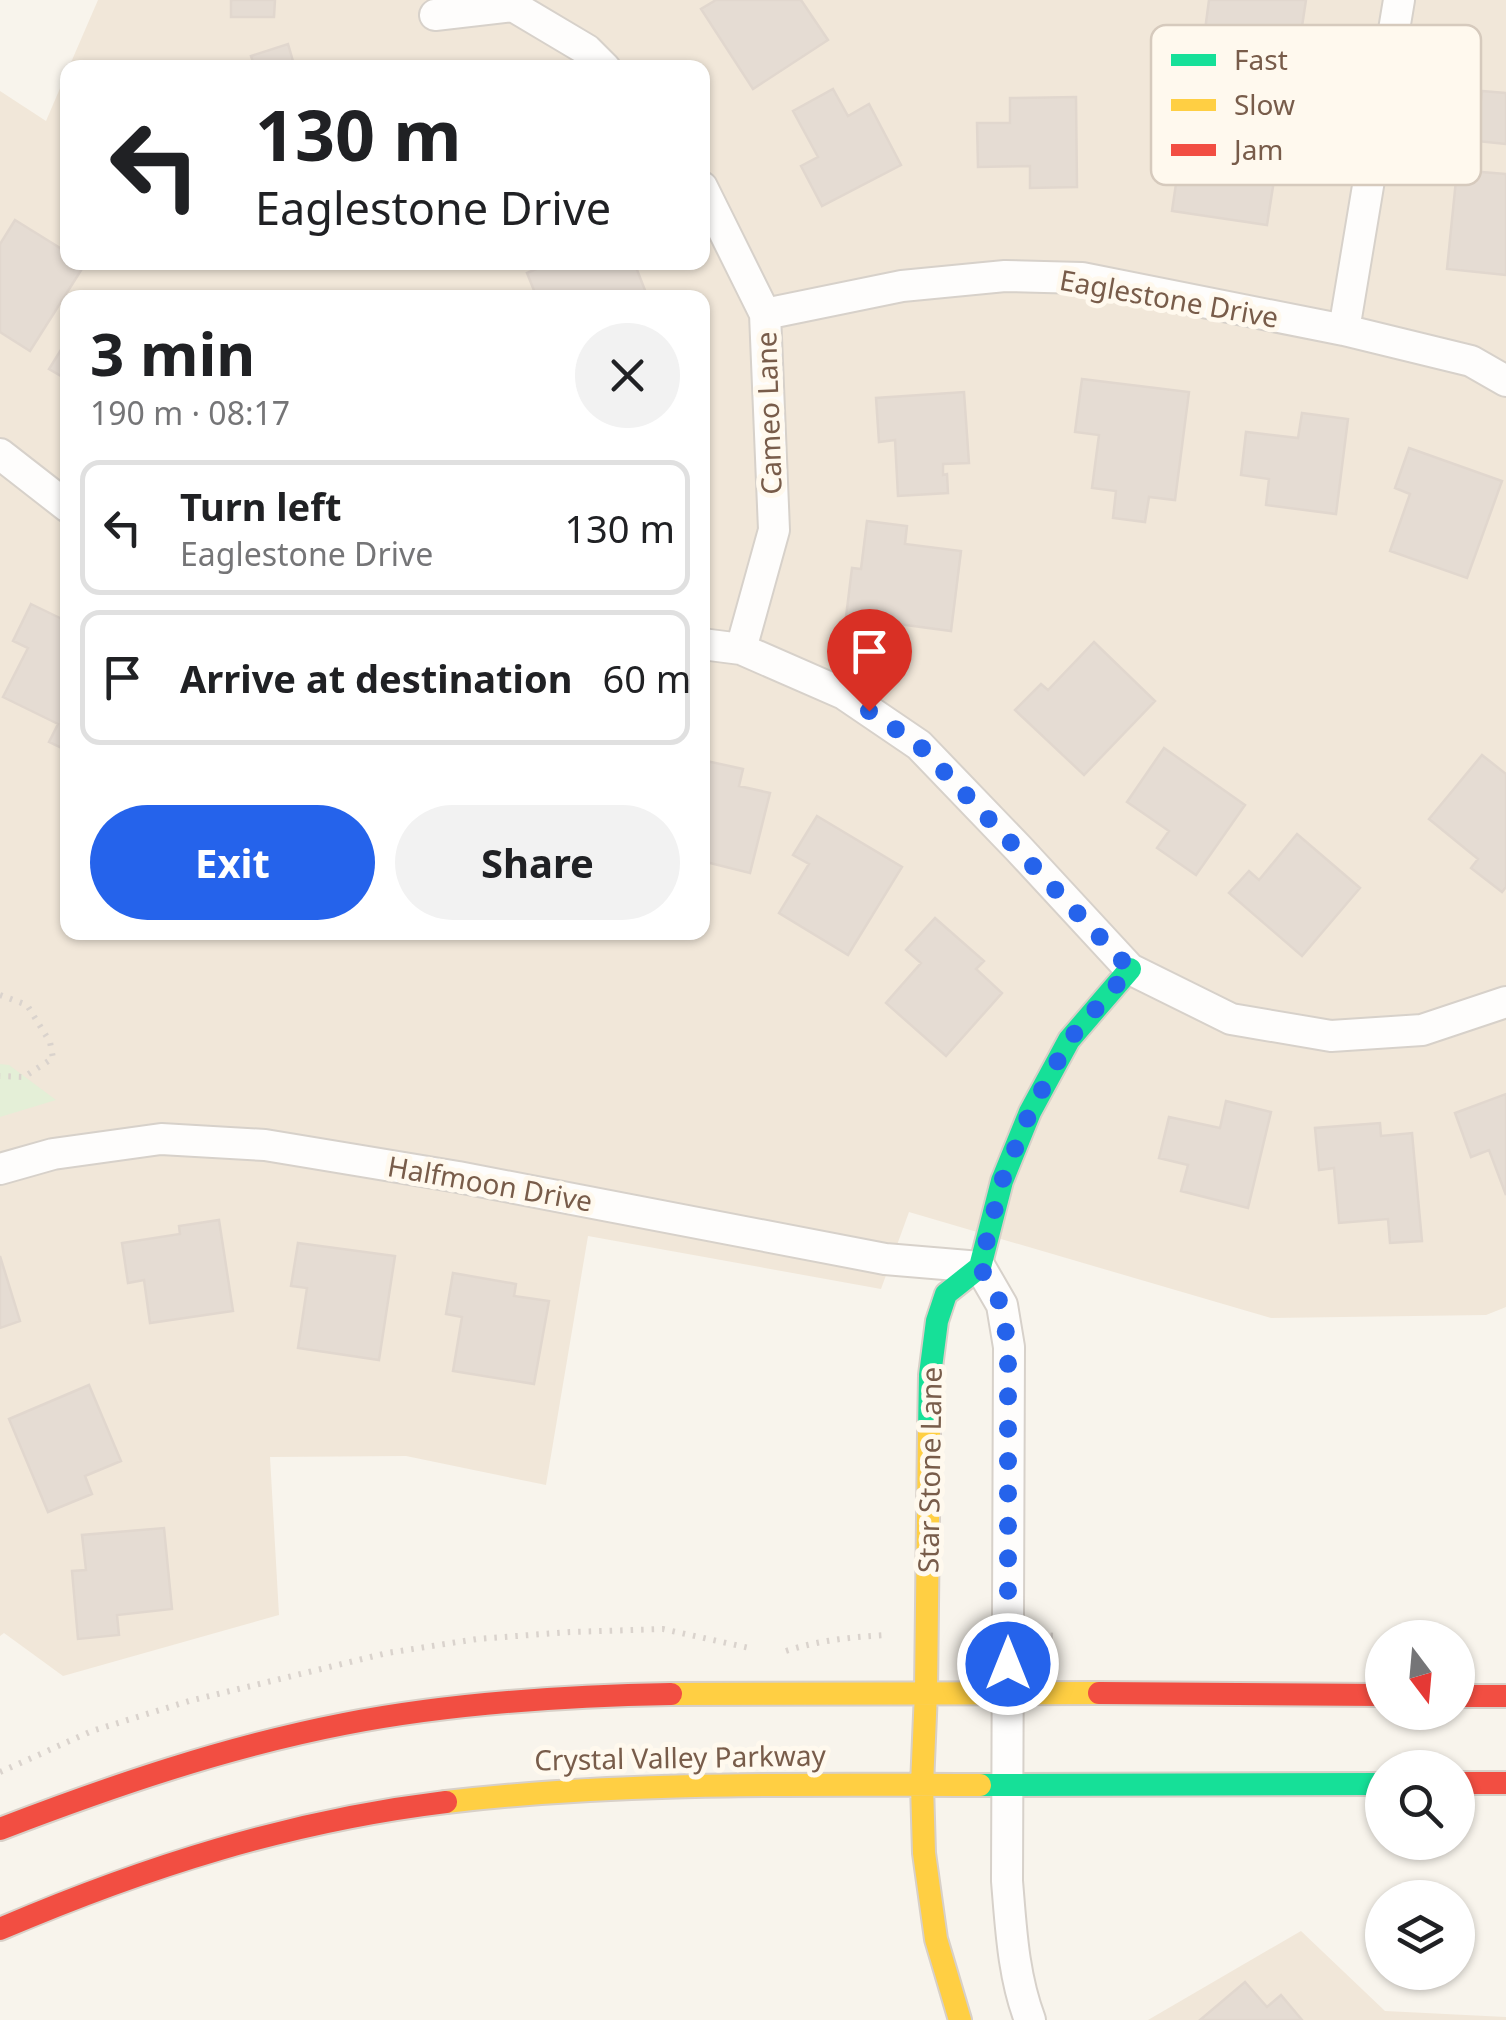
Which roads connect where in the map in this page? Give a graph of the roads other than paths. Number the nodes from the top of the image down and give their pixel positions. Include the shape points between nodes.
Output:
1 (1399, 0) edge
2 (436, 16) dead end
3 (1395, 25) edge
4 (597, 60) edge
5 (1368, 185) edge
6 (710, 204) edge
7 (765, 314) junction
8 (1344, 330) junction
9 (1506, 381) edge
10 (0, 454) edge
11 (60, 501) edge
12 (710, 645) edge
13 (741, 649) junction
14 (1130, 969) junction
15 (1506, 1002) edge
16 (0, 1169) edge
17 (980, 1267) junction
18 (926, 1692) junction
19 (1008, 1693) junction
20 (1365, 1695) edge
21 (1475, 1696) edge
22 (1506, 1696) edge
23 (1506, 1783) edge
24 (922, 1784) junction
25 (1006, 1784) junction
26 (1365, 1784) edge
27 (1475, 1784) edge
28 (0, 1829) edge
29 (0, 1930) edge
30 (960, 2020) edge
31 (1030, 2020) edge

1 - 3 street
2 - 4 street via 514,6
5 - 8 street
6 - 7 street, Cameo Lane
7 - 8 street, Eaglestone Drive via 902,286 1024,276 1082,278
7 - 13 street, Cameo Lane via 774,530
8 - 9 street, Eaglestone Drive via 1470,361
10 - 11 street
12 - 13 street
13 - 14 street via 844,694 919,745
14 - 15 street via 1231,1020 1330,1036 1422,1030
14 - 17 main road via 1069,1040 1030,1112 1002,1181
16 - 17 street, Halfmoon Drive via 53,1154 161,1140 265,1145 885,1260
17 - 18 main road, Star Stone Lane via 946,1294 930,1375
17 - 19 street via 1002,1306 1008,1347
18 - 19 main road
18 - 24 main road, Star Stone Lane
18 - 28 main road via 483,1702 290,1735 196,1759
19 - 20 main road
19 - 25 street
21 - 22 main road
23 - 27 main road
24 - 25 main road, Crystal Valley Parkway
24 - 29 main road, Crystal Valley Parkway via 578,1788 404,1806 221,1847
24 - 30 main road, Star Stone Lane via 929,1900
25 - 26 main road, Crystal Valley Parkway
25 - 31 street via 1013,1953

